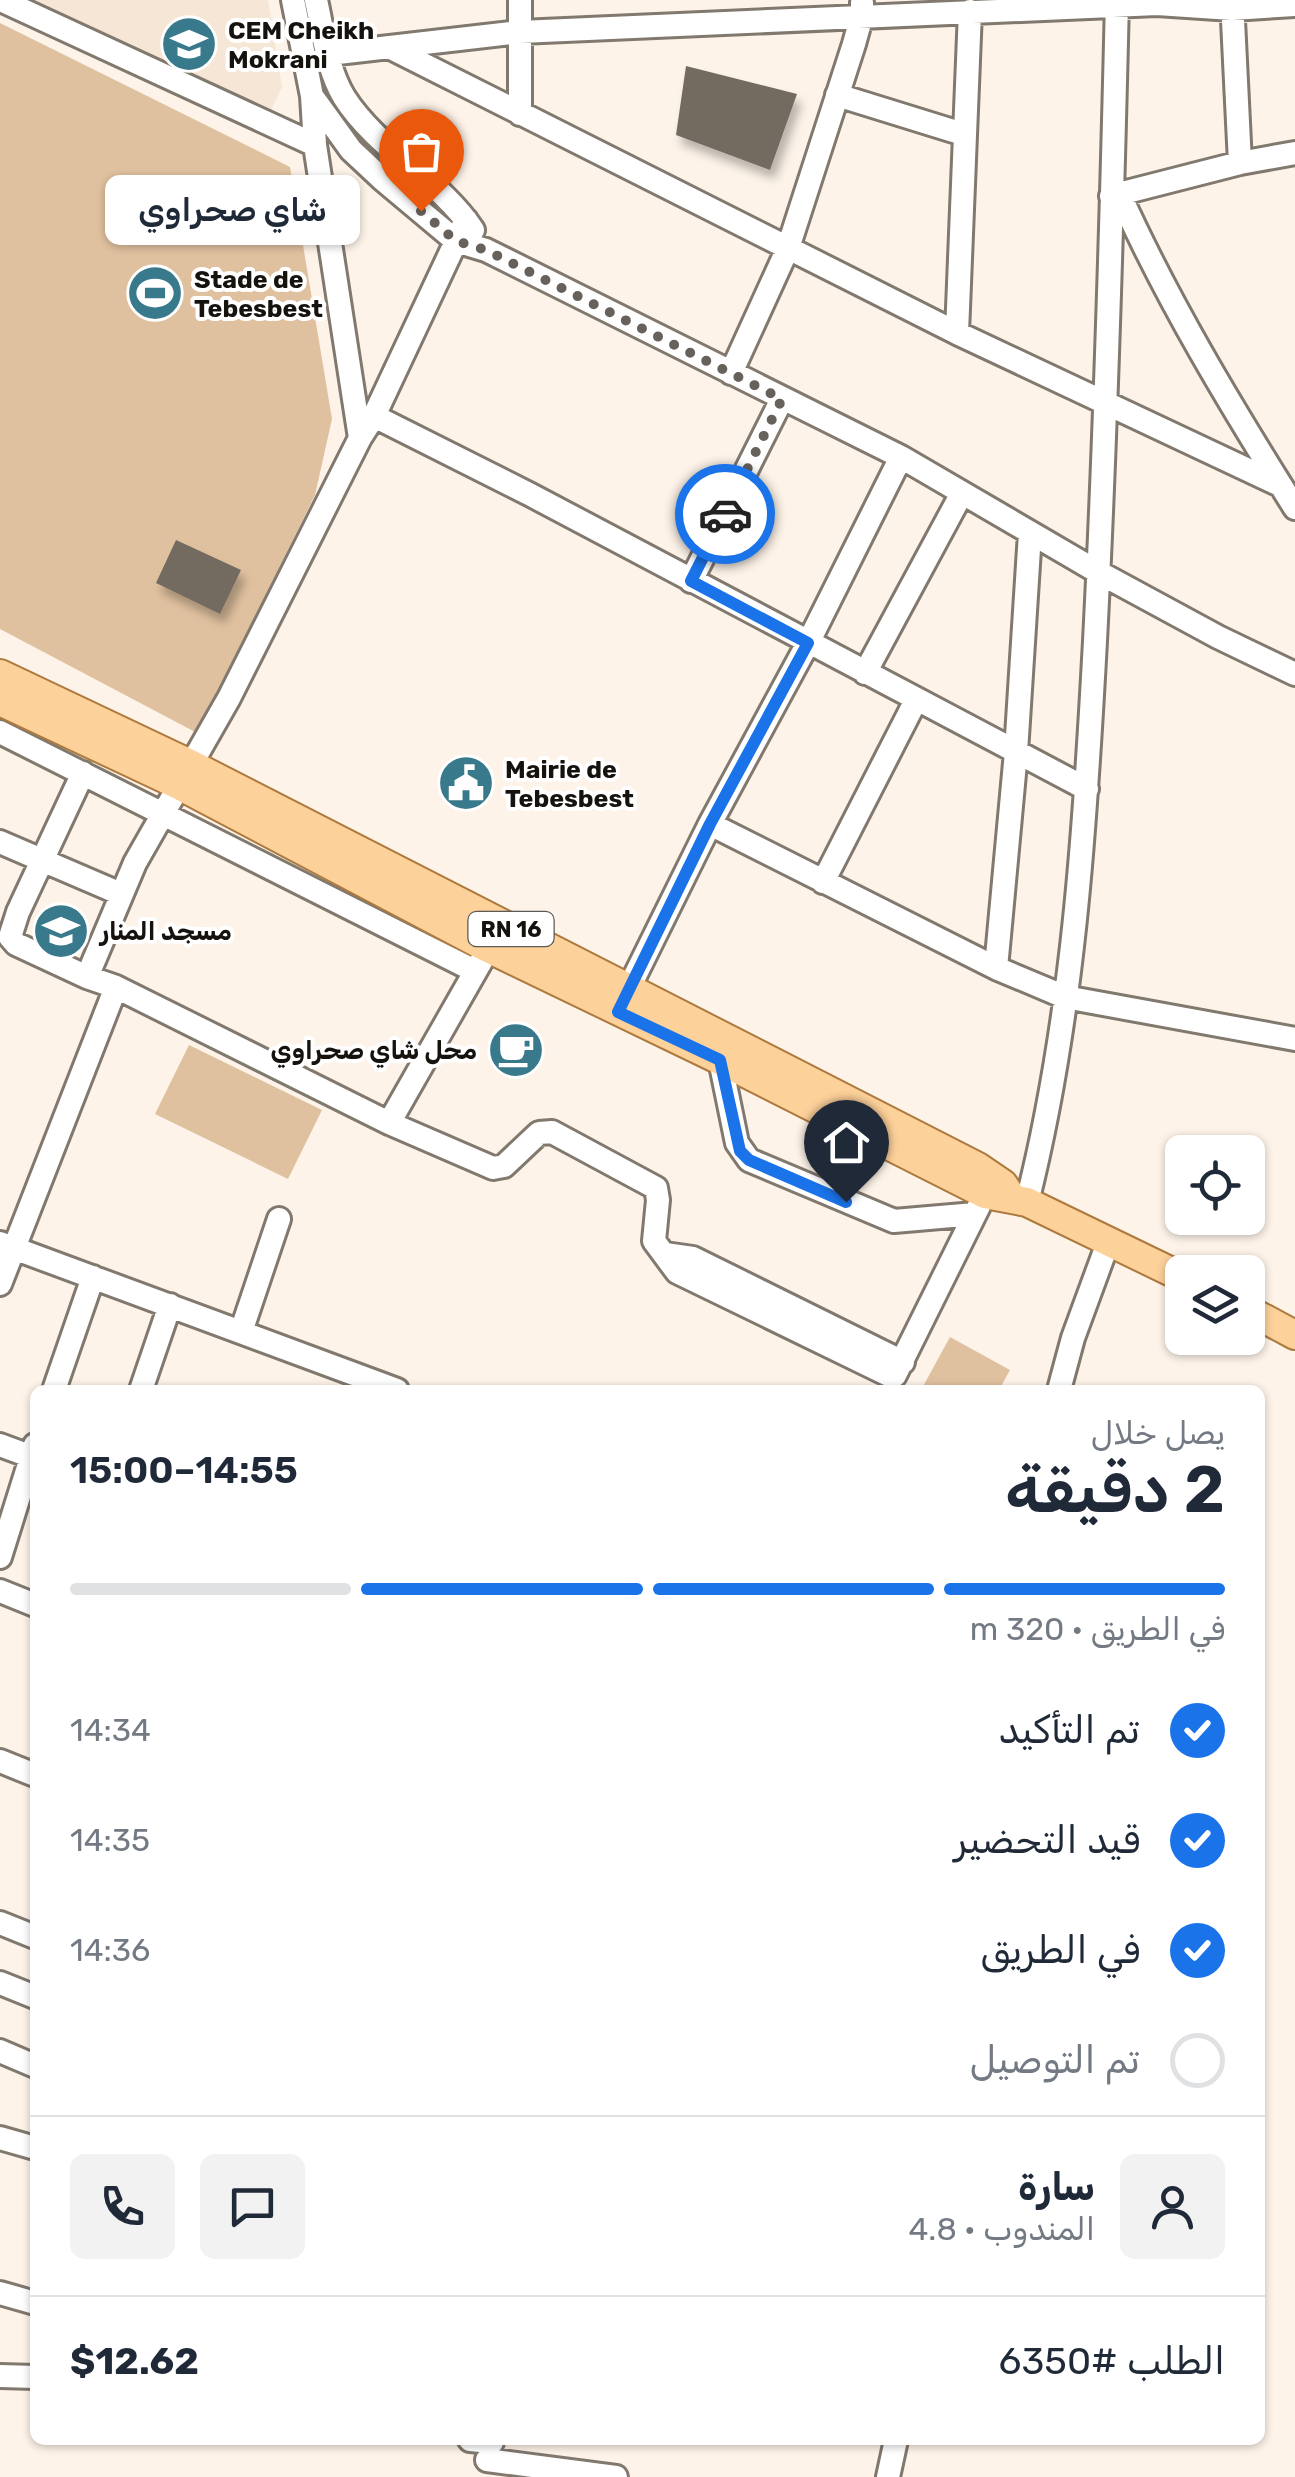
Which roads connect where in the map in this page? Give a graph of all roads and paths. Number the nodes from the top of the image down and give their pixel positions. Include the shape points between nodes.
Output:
1 (1, 0) edge
2 (293, 0) edge
3 (316, 0) edge
4 (520, 0) edge
5 (1117, 3) edge
6 (1232, 4) edge
7 (1295, 5) edge
8 (862, 8) edge
9 (970, 11) junction
10 (520, 32) junction
11 (389, 47) junction
12 (329, 54) junction
13 (838, 95) junction
14 (312, 96) junction
15 (520, 114) junction
16 (963, 134) junction
17 (315, 146) junction
18 (1295, 153) edge
19 (1240, 163) junction
20 (1115, 194) junction
21 (461, 230) junction
22 (788, 248) junction
23 (956, 333) junction
24 (731, 373) junction
25 (782, 399) junction
26 (1105, 404) junction
27 (374, 416) junction
28 (360, 438) junction
29 (901, 457) junction
30 (1280, 485) junction
31 (962, 493) junction
32 (1295, 508) edge
33 (1030, 534) junction
34 (1098, 572) junction
35 (691, 581) junction
36 (808, 643) junction
37 (865, 673) junction
38 (0, 674) edge
39 (1295, 674) edge
40 (916, 700) junction
41 (0, 701) edge
42 (0, 732) edge
43 (1016, 752) junction
44 (82, 773) junction
45 (185, 775) junction
46 (1087, 790) junction
47 (162, 812) junction
48 (710, 824) junction
49 (0, 842) edge
50 (40, 861) junction
51 (824, 882) junction
52 (121, 894) junction
53 (9, 908) edge
54 (488, 948) junction
55 (996, 968) junction
56 (86, 977) junction
57 (116, 988) junction
58 (1066, 998) junction
59 (623, 1000) junction
60 (1295, 1039) edge
61 (720, 1060) junction
62 (388, 1123) junction
63 (998, 1197) junction
64 (279, 1219) dead end
65 (1109, 1240) junction
66 (6, 1245) edge
67 (1165, 1268) edge
68 (94, 1276) junction
69 (0, 1284) edge
70 (170, 1305) junction
71 (1265, 1319) edge
72 (241, 1332) junction
73 (1295, 1335) edge
74 (894, 1377) edge
75 (363, 1384) edge
76 (56, 1385) edge
77 (143, 1385) edge
78 (1060, 1385) edge
79 (0, 1445) edge
80 (30, 1452) edge
81 (30, 1465) edge
82 (0, 1557) edge
83 (0, 1591) edge
84 (30, 1603) edge
85 (0, 1761) edge
86 (30, 1772) edge
87 (0, 1923) edge
88 (30, 1935) edge
89 (0, 1984) edge
90 (30, 1995) edge
91 (0, 2051) edge
92 (30, 2064) edge
93 (0, 2138) edge
94 (30, 2147) edge
95 (0, 2293) edge
96 (30, 2302) edge
97 (0, 2376) edge
98 (30, 2378) edge
99 (895, 2445) edge
100 (485, 2452) edge
101 (616, 2477) edge
102 (888, 2477) edge

1 - 17 street
2 - 14 street
3 - 12 street
4 - 10 street
5 - 6 street
5 - 9 street
5 - 20 street
6 - 7 street
6 - 19 street
8 - 9 street
8 - 10 street
8 - 13 street
9 - 16 street
10 - 11 street
10 - 15 street
11 - 12 street
11 - 15 street
12 - 21 street via 338,85 359,117
13 - 16 street
13 - 22 street
14 - 17 street
14 - 21 street via 351,150
15 - 22 street
16 - 23 street
17 - 28 street
18 - 19 street
19 - 20 street
20 - 26 street
20 - 30 street
21 - 24 street via 486,250
21 - 27 street
22 - 23 street
22 - 24 street
23 - 26 street
24 - 25 street
25 - 29 street
25 - 35 street
26 - 30 street
26 - 34 street
27 - 28 street
27 - 35 street
28 - 45 street
29 - 31 street
29 - 36 street
30 - 32 street
31 - 33 street
31 - 37 street
33 - 34 street
33 - 43 street
34 - 39 street
34 - 46 street
35 - 36 street
36 - 37 street
36 - 48 street
37 - 40 street
38 - 45 main road, RN 16
40 - 43 street
40 - 51 street
41 - 45 main road, RN 16
42 - 44 street
43 - 46 street
43 - 55 street
44 - 47 street
44 - 50 street
45 - 47 street
45 - 54 main road, RN 16 via 305,837
46 - 58 street
47 - 52 street
47 - 54 street
48 - 51 street
48 - 59 street
49 - 50 street
50 - 52 street
50 - 53 street
51 - 55 street
52 - 56 street
53 - 56 street via 12,942
54 - 59 main road, RN 16
54 - 62 street
55 - 58 street
56 - 57 street
57 - 62 street
57 - 66 street
58 - 60 street
58 - 63 street via 1041,1141
59 - 61 main road, RN 16
59 - 63 main road, RN 16
61 - 63 main road, RN 16
61 - 63 street via 737,1143 749,1160 894,1222
62 - 74 street via 493,1168 504,1166 539,1133 552,1132 656,1188 654,1241 665,1254 693,1258
63 - 65 main road, RN 16
63 - 74 street
64 - 72 street
65 - 67 main road, RN 16
65 - 78 street
66 - 68 street
66 - 69 street
68 - 70 street
68 - 76 street
70 - 72 street
70 - 77 street
71 - 73 main road
72 - 75 street
79 - 80 street
81 - 82 street
83 - 84 street
85 - 86 street
87 - 88 street
89 - 90 street
91 - 92 street
93 - 94 street
95 - 96 street
97 - 98 street
99 - 102 street
100 - 101 street

